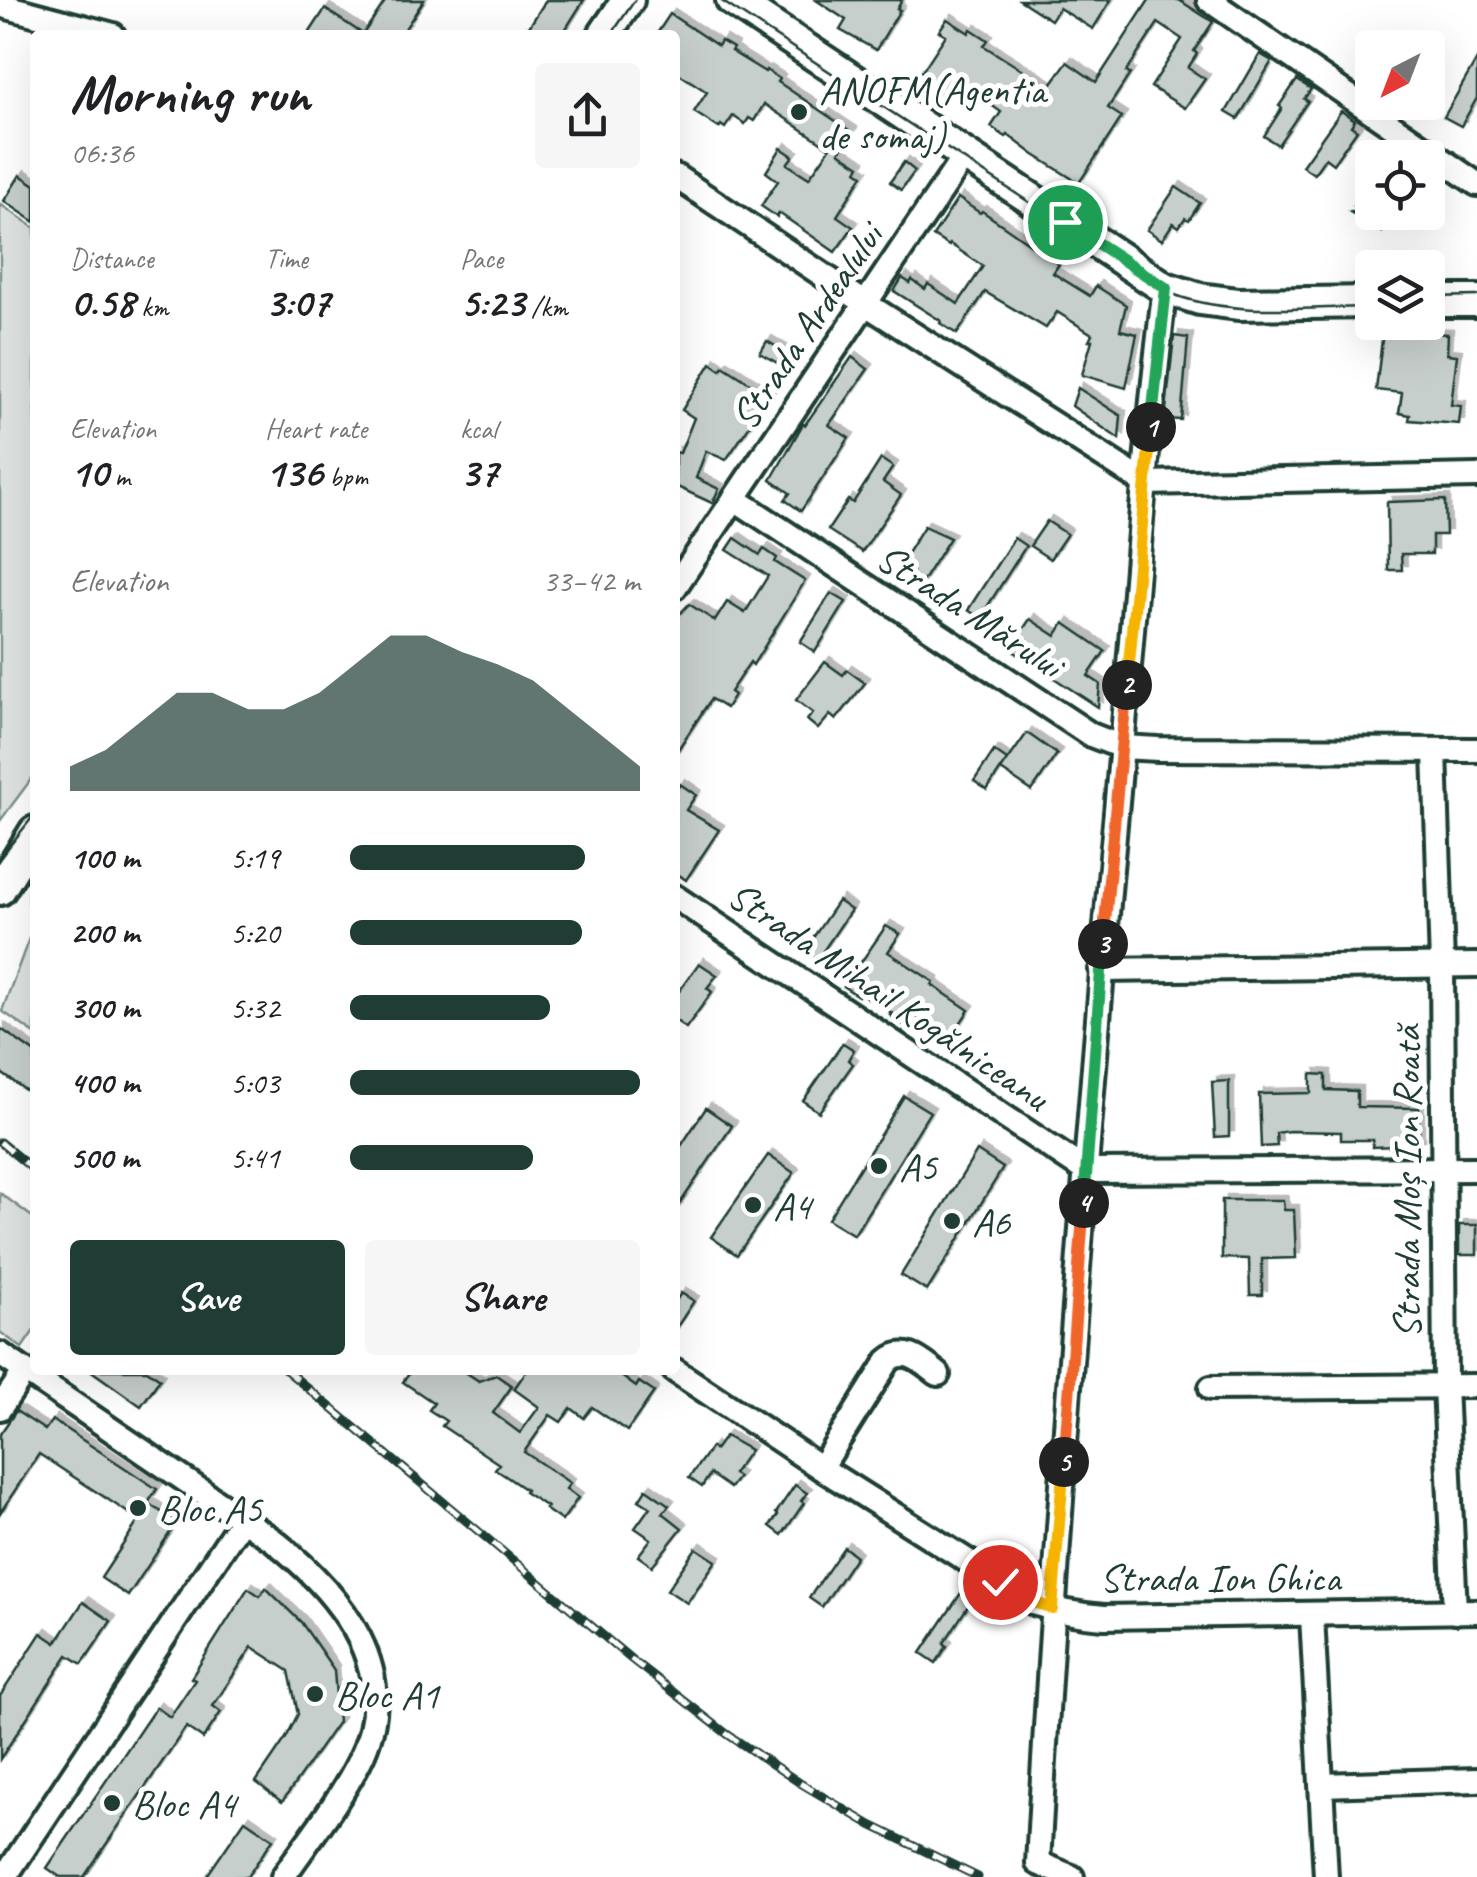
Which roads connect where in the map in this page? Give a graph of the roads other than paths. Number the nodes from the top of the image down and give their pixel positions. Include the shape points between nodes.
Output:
1 (628, 0) edge
2 (732, 0) edge
3 (1209, 0) edge
4 (0, 5) edge
5 (94, 30) edge
6 (607, 30) edge
7 (965, 155) junction
8 (680, 179) edge
9 (1477, 184) edge
10 (1166, 288) junction
11 (1477, 300) edge
12 (1445, 301) edge
13 (1355, 302) edge
14 (866, 304) junction
15 (1477, 476) edge
16 (1145, 482) junction
17 (735, 499) junction
18 (680, 580) edge
19 (1122, 747) junction
20 (1477, 750) edge
21 (1435, 751) junction
22 (30, 840) edge
23 (0, 889) edge
24 (680, 900) edge
25 (1477, 965) edge
26 (1442, 966) junction
27 (1101, 970) junction
28 (1445, 1169) junction
29 (1477, 1169) edge
30 (1086, 1171) junction
31 (0, 1354) edge
32 (25, 1371) junction
33 (30, 1374) edge
34 (680, 1374) edge
35 (938, 1374) dead end
36 (31, 1375) edge
37 (1444, 1386) junction
38 (1477, 1386) edge
39 (1211, 1388) dead end
40 (0, 1408) edge
41 (821, 1468) junction
42 (243, 1518) junction
43 (1052, 1609) junction
44 (1466, 1612) edge
45 (1312, 1616) junction
46 (1477, 1780) edge
47 (1322, 1785) junction
48 (5, 1877) edge
49 (283, 1877) edge
50 (1072, 1877) edge
51 (1326, 1877) edge

1 - 6 main road
2 - 7 main road
3 - 9 street
4 - 5 street
7 - 10 main road
7 - 14 street, Strada Ardealului
8 - 14 street
10 - 13 main road via 1238,304
10 - 16 street
11 - 12 main road
14 - 16 street
14 - 17 street, Strada Ardealului
15 - 16 street
16 - 19 street
17 - 18 street, Strada Ardealului
17 - 19 street, Strada Mărului via 1091,735
19 - 21 street, Strada Mărului
19 - 27 street
20 - 21 street, Strada Mărului
21 - 26 street, Strada Moș Ion Roată
22 - 23 main road
24 - 30 street, Strada Mihail Kogălniceanu
25 - 26 street
26 - 27 street
26 - 28 street, Strada Moș Ion Roată
27 - 30 street
28 - 29 street
28 - 30 street
28 - 37 street, Strada Moș Ion Roată
30 - 43 street
31 - 32 street
32 - 33 street
32 - 40 street
34 - 41 street, Strada Ion Ghica
35 - 41 street via 906,1354 888,1360
36 - 42 street
37 - 38 street
37 - 39 street
37 - 44 street, Strada Moș Ion Roată
41 - 43 street, Strada Ion Ghica
42 - 48 street
42 - 49 street via 327,1589 359,1636 375,1689 376,1708 359,1762
43 - 45 street, Strada Ion Ghica via 1104,1618
43 - 50 street via 1038,1863
44 - 45 street, Strada Ion Ghica
45 - 47 street
46 - 47 street
47 - 51 street

